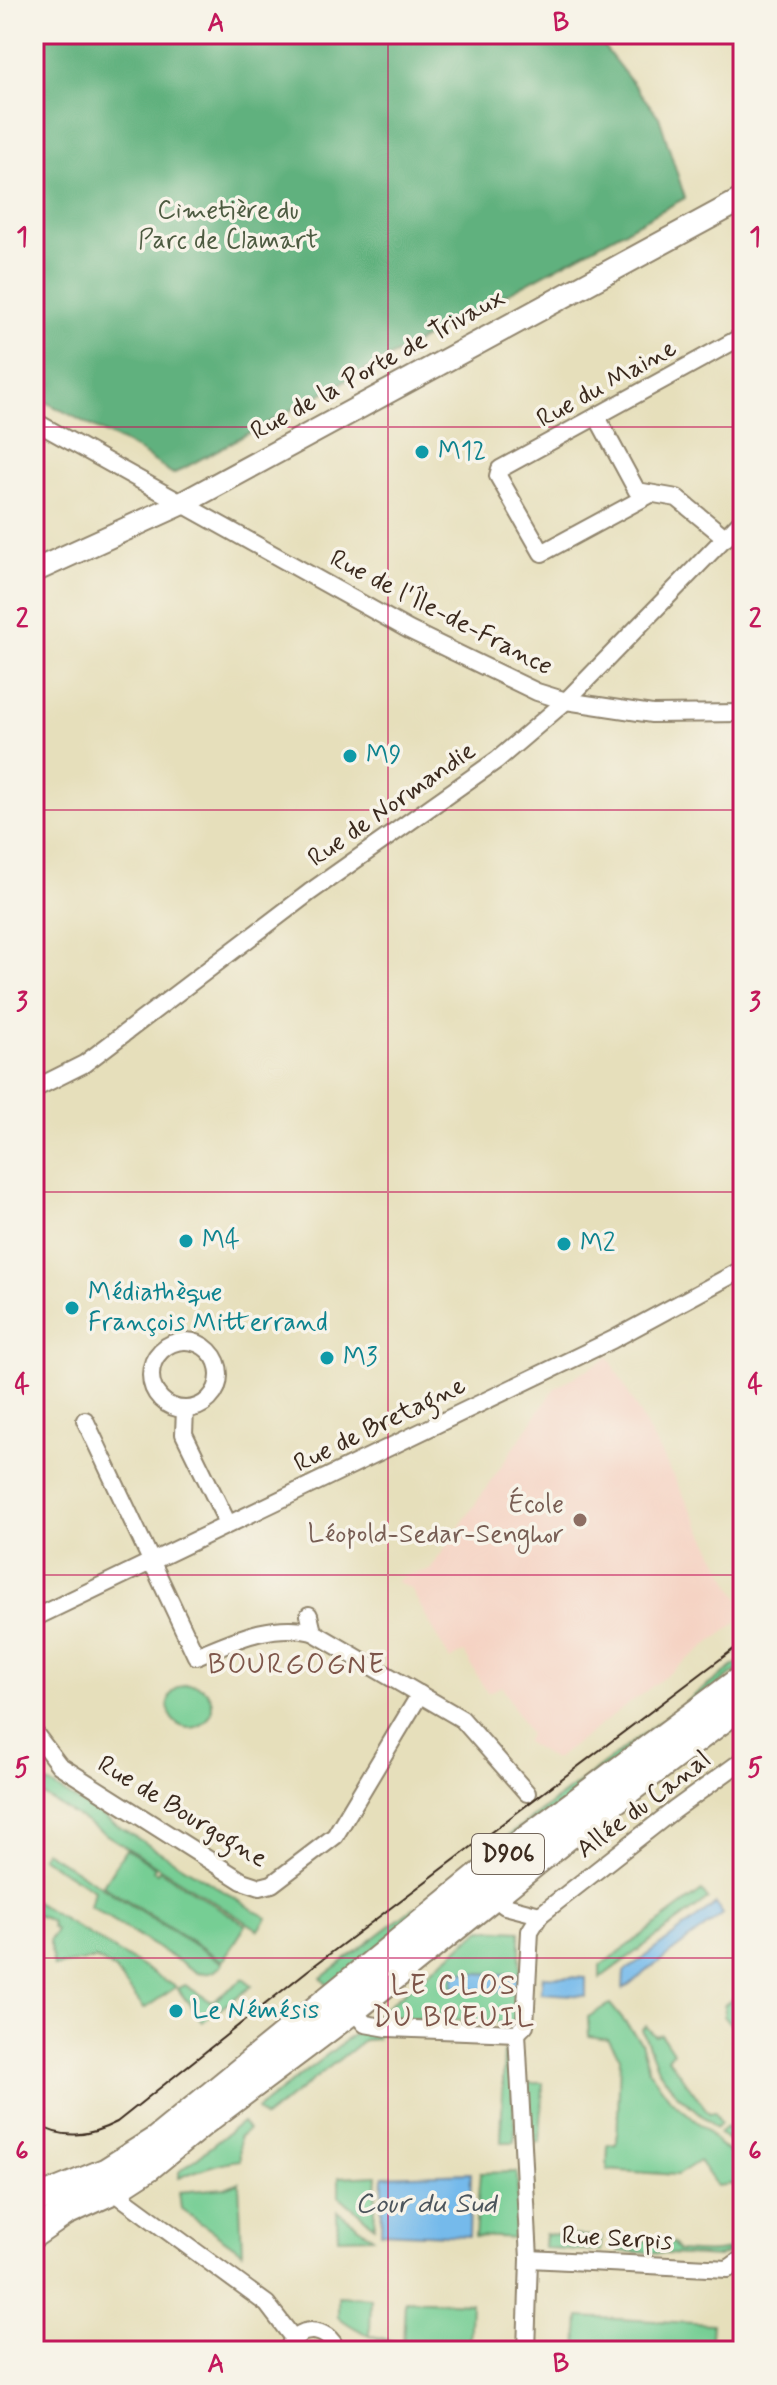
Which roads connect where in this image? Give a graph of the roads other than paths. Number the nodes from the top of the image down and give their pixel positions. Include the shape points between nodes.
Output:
1 (743, 199) edge
2 (743, 336) edge
3 (597, 417) junction
4 (34, 421) edge
5 (651, 494) junction
6 (181, 504) junction
7 (743, 519) edge
8 (726, 538) junction
9 (34, 571) edge
10 (566, 701) junction
11 (743, 713) edge
12 (34, 1089) edge
13 (743, 1269) edge
14 (185, 1409) junction
15 (85, 1420) dead end
16 (228, 1524) junction
17 (152, 1561) junction
18 (309, 1615) dead end
19 (34, 1618) edge
20 (313, 1632) junction
21 (743, 1678) edge
22 (420, 1694) junction
23 (743, 1704) edge
24 (34, 1732) edge
25 (743, 1760) edge
26 (527, 1793) dead end
27 (492, 1896) junction
28 (540, 1915) junction
29 (353, 2010) junction
30 (517, 2033) junction
31 (103, 2184) junction
32 (36, 2216) edge
33 (743, 2258) edge
34 (529, 2259) junction
35 (290, 2345) edge
36 (337, 2351) edge
37 (526, 2351) edge

1 - 6 street, Rue de la Porte de Trivaux
2 - 3 street, Rue du Maine
3 - 5 street via 637,491
3 - 5 street, Rue du Maine via 500,469 498,476 542,553
4 - 6 street, Rue de l'Île-de-France
5 - 8 street via 677,498
6 - 9 street, Rue de la Porte de Trivaux
6 - 10 street, Rue de l'Île-de-France via 409,630
7 - 8 street, Rue de Normandie
8 - 10 street, Rue de Normandie
10 - 11 street, Rue de l'Île-de-France via 652,714
10 - 12 street, Rue de Normandie via 497,760 310,892 84,1064
13 - 16 street, Rue de Bretagne via 612,1340
14 - 14 street via 207,1401 219,1376 208,1350 181,1341 157,1356 152,1374 162,1400
14 - 16 street via 184,1434
15 - 17 street
16 - 17 street, Rue de Bretagne
17 - 19 street, Rue de Bretagne
17 - 20 street via 196,1656 258,1632
18 - 20 street
20 - 22 street
21 - 31 main road, D906 via 504,1856
22 - 24 street, Rue de Bourgogne via 335,1836 272,1884 260,1887 242,1881 59,1765
22 - 26 street via 462,1719
23 - 27 main road
25 - 28 street, Allée du Canal
27 - 28 street via 505,1906
27 - 29 main road
28 - 30 street via 530,1931 525,2025
29 - 30 street via 365,2024 388,2028
29 - 31 main road via 149,2167
30 - 34 street
31 - 32 main road via 66,2212
31 - 35 street via 267,2304
33 - 34 street, Rue Serpis via 728,2269
34 - 37 street, Rue Serpis
35 - 36 street via 300,2333 315,2330 330,2337

